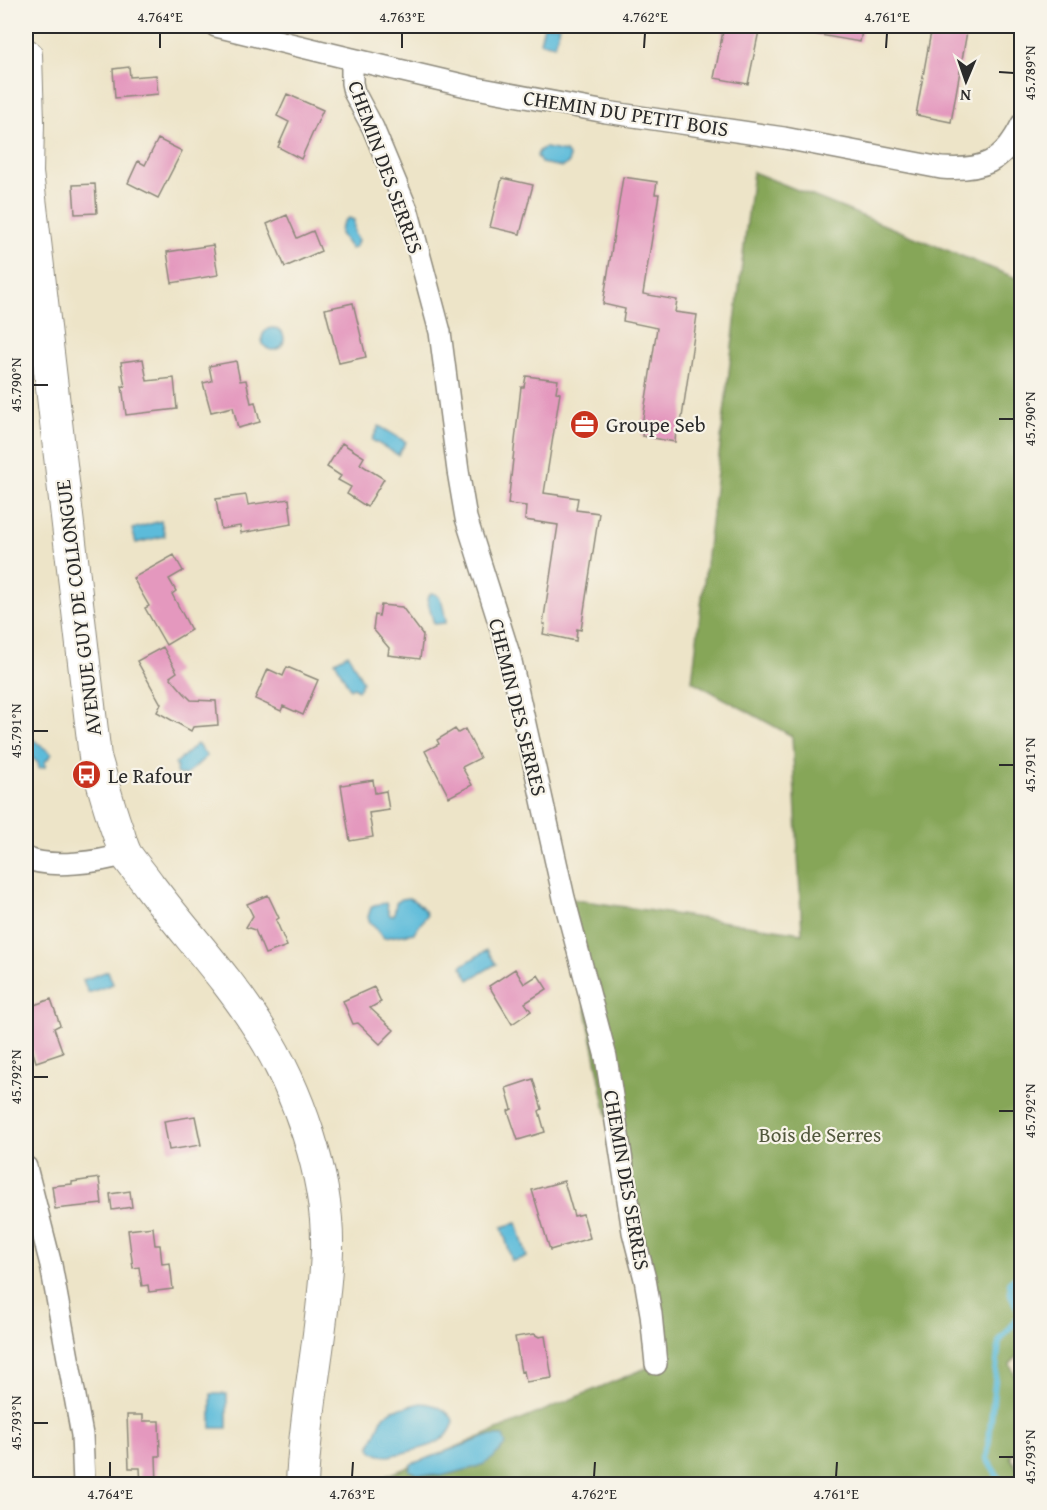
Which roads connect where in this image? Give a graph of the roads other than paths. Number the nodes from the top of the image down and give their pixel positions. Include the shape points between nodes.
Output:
1 (216, 26) edge
2 (26, 55) edge
3 (352, 59) junction
4 (1022, 124) edge
5 (26, 168) edge
6 (126, 854) junction
7 (26, 858) edge
8 (26, 1167) edge
9 (656, 1364) dead end
10 (84, 1485) edge
11 (302, 1485) edge

1 - 3 street, CHEMIN DU PETIT BOIS
2 - 5 main road, AVENUE GUY DE COLLONGUE
3 - 4 street, CHEMIN DU PETIT BOIS via 471,87 606,112 784,138 960,170 987,164 1000,156
3 - 9 street, CHEMIN DES SERRES via 354,92 408,212 440,332 466,518 510,657 564,898 606,1057 633,1232 651,1314
5 - 6 main road, AVENUE GUY DE COLLONGUE via 95,757
6 - 7 street via 58,864
6 - 11 main road, AVENUE GUY DE COLLONGUE via 260,1028 310,1139 326,1218 327,1249
8 - 10 street via 51,1265 82,1435

